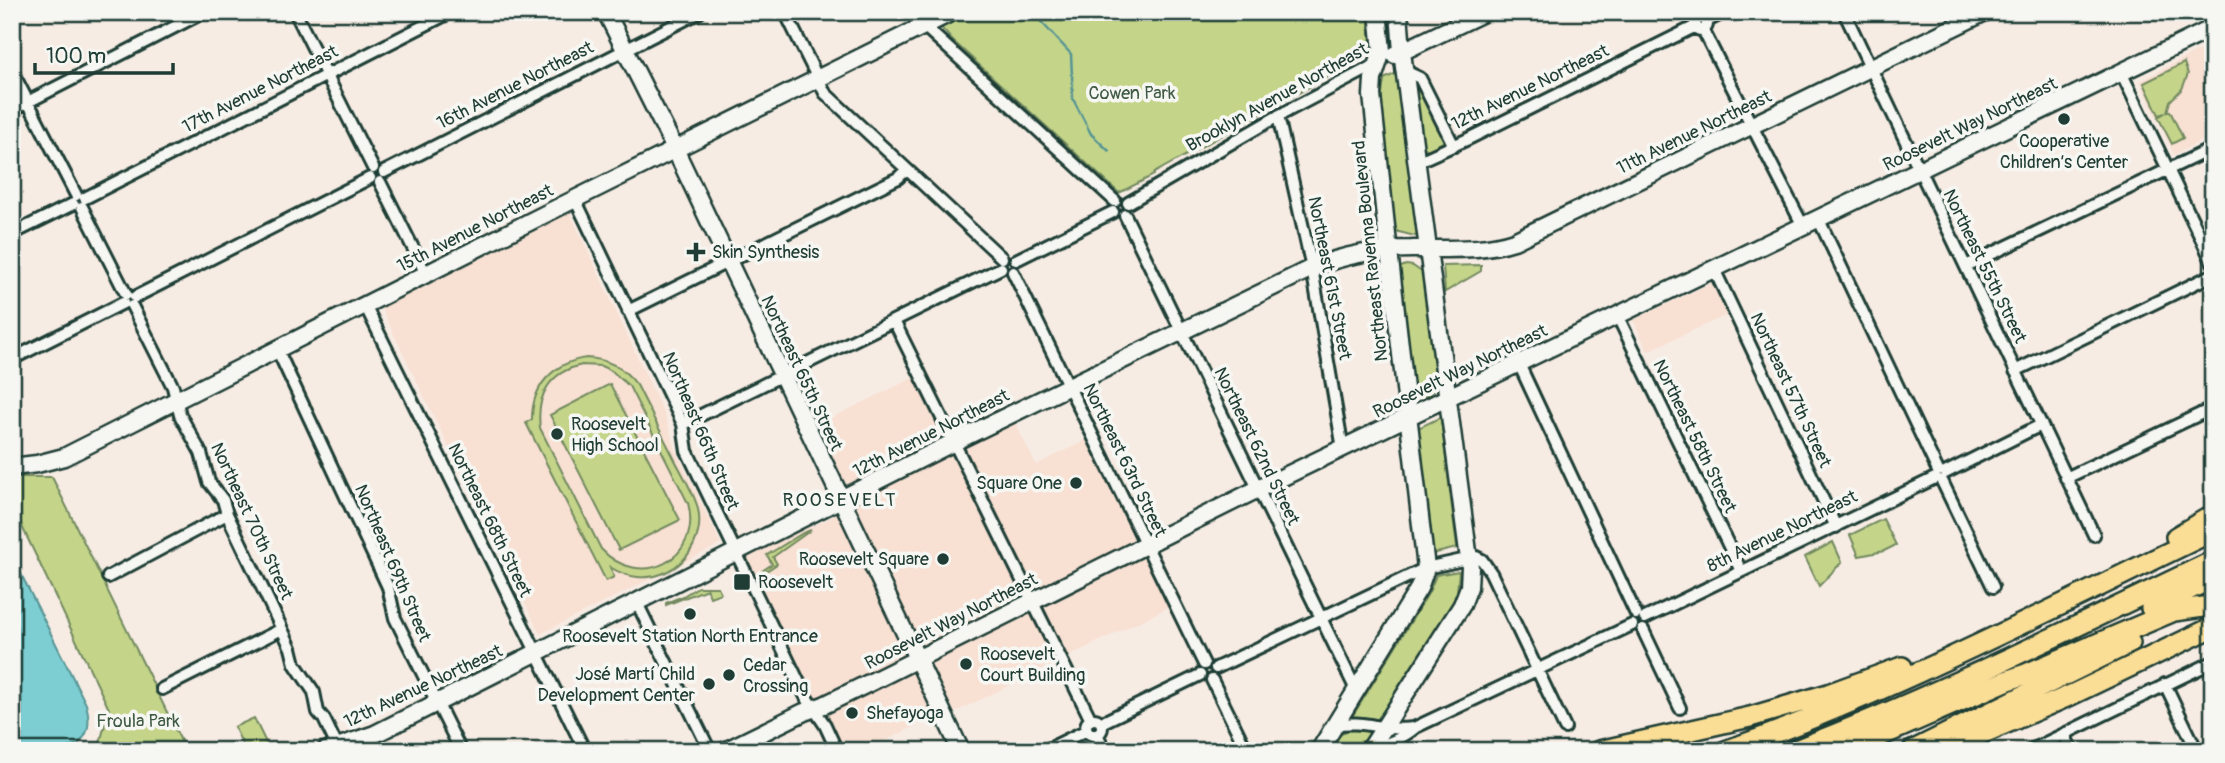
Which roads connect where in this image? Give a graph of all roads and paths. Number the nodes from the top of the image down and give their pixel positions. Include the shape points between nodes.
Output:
1 (204, 12) edge
2 (295, 12) edge
3 (451, 12) edge
4 (606, 12) edge
5 (699, 12) edge
6 (785, 12) edge
7 (913, 12) edge
8 (1378, 12) edge
9 (1399, 12) edge
10 (1485, 12) edge
11 (1725, 12) edge
12 (1844, 12) edge
13 (1985, 12) edge
14 (2208, 12) edge
15 (948, 15) edge
16 (1700, 22) edge
17 (2213, 22) edge
18 (925, 26) junction
19 (2213, 28) edge
20 (625, 49) junction
21 (1402, 52) junction
22 (1377, 64) junction
23 (1870, 67) junction
24 (12, 71) edge
25 (1405, 71) junction
26 (2121, 72) junction
27 (327, 75) junction
28 (817, 78) junction
29 (28, 102) junction
30 (12, 110) edge
31 (1278, 116) junction
32 (1751, 125) junction
33 (1454, 146) junction
34 (2213, 148) edge
35 (675, 149) junction
36 (1417, 162) junction
37 (906, 170) junction
38 (2167, 170) junction
39 (1919, 171) junction
40 (377, 175) junction
41 (575, 199) junction
42 (79, 201) junction
43 (1128, 203) junction
44 (1114, 206) junction
45 (1125, 215) junction
46 (1818, 218) junction
47 (1803, 226) junction
48 (12, 234) edge
49 (1411, 249) joint
50 (1428, 249) junction
51 (1389, 250) junction
52 (1016, 260) junction
53 (728, 261) junction
54 (1001, 263) junction
55 (2213, 263) edge
56 (1966, 266) junction
57 (1312, 268) junction
58 (1714, 269) junction
59 (2213, 270) edge
60 (1013, 272) junction
61 (426, 274) junction
62 (2213, 275) edge
63 (129, 300) junction
64 (365, 305) junction
65 (628, 311) junction
66 (1618, 317) junction
67 (894, 321) junction
68 (1182, 331) junction
69 (277, 349) junction
70 (12, 359) edge
71 (1519, 364) junction
72 (2015, 371) junction
73 (781, 375) junction
74 (1069, 386) junction
75 (1447, 399) junction
76 (176, 401) junction
77 (2213, 408) edge
78 (1409, 418) junction
79 (683, 424) junction
80 (2041, 425) junction
81 (954, 442) junction
82 (1343, 449) junction
83 (12, 467) edge
84 (1940, 476) junction
85 (2066, 478) junction
86 (1258, 489) junction
87 (840, 500) junction
88 (227, 514) junction
89 (2213, 514) edge
90 (1836, 527) junction
91 (2213, 531) edge
92 (2094, 535) dead end
93 (1147, 545) junction
94 (736, 553) junction
95 (1468, 558) junction
96 (2213, 561) edge
97 (1426, 568) junction
98 (1741, 571) junction
99 (108, 577) dead end
100 (2213, 578) edge
101 (1493, 580) junction
102 (1469, 587) junction
103 (1993, 587) dead end
104 (2088, 590) junction
105 (1033, 601) junction
106 (637, 603) junction
107 (2208, 604) edge
108 (1321, 617) junction
109 (1638, 619) junction
110 (2213, 627) edge
111 (282, 629) junction
112 (536, 653) junction
113 (918, 659) junction
114 (1945, 660) junction
115 (2213, 662) edge
116 (1204, 664) junction
117 (1216, 668) junction
118 (1537, 669) junction
119 (1200, 676) junction
120 (1212, 680) junction
121 (2006, 681) junction
122 (2165, 684) junction
123 (162, 689) dead end
124 (1357, 692) junction
125 (437, 702) junction
126 (814, 708) junction
127 (1680, 708) dead end
128 (1335, 726) junction
129 (1385, 726) junction
130 (1094, 727) junction
131 (1416, 727) junction
132 (1565, 728) dead end
133 (2064, 734) junction
134 (1935, 741) junction
135 (334, 749) edge
136 (461, 751) edge
137 (585, 751) edge
138 (710, 751) edge
139 (725, 751) edge
140 (837, 751) edge
141 (961, 751) edge
142 (1044, 751) edge
143 (1105, 751) edge
144 (1247, 751) edge
145 (1320, 751) edge
146 (1369, 751) edge
147 (1599, 751) edge
148 (1725, 751) edge
149 (1793, 751) edge
150 (1846, 751) edge
151 (1912, 751) edge
152 (2029, 751) edge
153 (2072, 751) edge
154 (2197, 751) edge

1 - 29 street
2 - 27 street
3 - 27 street, 17th Avenue Northeast
4 - 20 main road, Northeast 65th Street
5 - 20 street, 16th Avenue Northeast
6 - 28 street
7 - 18 street
8 - 22 main road, Northeast Ravenna Boulevard via 1382,51
9 - 21 main road
10 - 21 main road, Brooklyn Avenue Northeast
11 - 16 street, 12th Avenue Northeast
12 - 23 street, Northeast 55th Street
13 - 23 main road, 11th Avenue Northeast
14 - 17 street
15 - 18 main road, 15th Avenue Northeast
16 - 32 street
16 - 33 street, 12th Avenue Northeast
18 - 28 main road, 15th Avenue Northeast
18 - 44 street
19 - 26 main road, Roosevelt Way Northeast
20 - 35 main road, Northeast 65th Street
20 - 40 street, 16th Avenue Northeast
21 - 22 main road, Brooklyn Avenue Northeast
21 - 25 main road
22 - 31 street, Brooklyn Avenue Northeast
22 - 51 main road, Northeast Ravenna Boulevard via 1372,95
23 - 32 main road, 11th Avenue Northeast
23 - 39 street, Northeast 55th Street
24 - 29 street, Northeast 70th Street
25 - 33 street via 1420,78
25 - 36 main road
26 - 38 street
26 - 39 main road, Roosevelt Way Northeast
27 - 40 street
27 - 42 street, 17th Avenue Northeast
28 - 35 main road, 15th Avenue Northeast
28 - 37 street via 825,93
29 - 30 street
29 - 42 street, Northeast 70th Street
31 - 43 street, Brooklyn Avenue Northeast
31 - 57 street, Northeast 61st Street
32 - 47 street
32 - 50 main road, 11th Avenue Northeast via 1514,241 1461,250
33 - 36 street, 12th Avenue Northeast
34 - 38 street
35 - 41 main road, 15th Avenue Northeast
35 - 53 main road, Northeast 65th Street
36 - 50 main road
37 - 53 street
37 - 54 street
38 - 55 street
38 - 56 street
39 - 46 main road, Roosevelt Way Northeast
39 - 56 street, Northeast 55th Street
40 - 61 street
40 - 63 street, 16th Avenue Northeast
41 - 61 main road, 15th Avenue Northeast
41 - 65 street, Northeast 66th Street
42 - 48 street, 17th Avenue Northeast
42 - 63 street, Northeast 70th Street
43 - 44 street via 1122,199
43 - 45 street
44 - 45 street via 1118,216
44 - 52 street
45 - 68 street, Northeast 62nd Street
46 - 47 main road, Roosevelt Way Northeast
46 - 84 street
47 - 58 main road, Roosevelt Way Northeast
49 - 50 main road, 11th Avenue Northeast
49 - 51 main road, 12th Avenue Northeast
50 - 75 main road
51 - 57 main road, 12th Avenue Northeast via 1353,254
51 - 78 main road, Northeast Ravenna Boulevard
52 - 54 street via 1010,255
52 - 60 street
53 - 65 street
53 - 73 main road, Northeast 65th Street
54 - 60 street via 1005,272
54 - 67 street
56 - 72 street, Northeast 55th Street
57 - 68 main road, 12th Avenue Northeast
57 - 82 street, Northeast 61st Street
58 - 66 main road, Roosevelt Way Northeast
58 - 90 street, Northeast 57th Street
59 - 62 street
60 - 74 street, Northeast 63rd Street
61 - 64 main road, 15th Avenue Northeast
62 - 72 street
63 - 70 street, 16th Avenue Northeast
63 - 76 street, Northeast 70th Street
64 - 69 main road, 15th Avenue Northeast
64 - 112 street, Northeast 68th Street
65 - 79 street, Northeast 66th Street
66 - 71 main road, Roosevelt Way Northeast
66 - 98 street, Northeast 58th Street
67 - 73 street
67 - 81 street
68 - 74 main road, 12th Avenue Northeast
68 - 86 street, Northeast 62nd Street
69 - 76 main road, 15th Avenue Northeast
69 - 125 street, Northeast 69th Street via 387,587 395,618
71 - 75 main road, Roosevelt Way Northeast
71 - 109 street
72 - 80 street, Northeast 55th Street
73 - 79 street
73 - 87 main road, Northeast 65th Street
74 - 81 main road, 12th Avenue Northeast
74 - 93 street, Northeast 63rd Street
75 - 78 main road, Roosevelt Way Northeast
75 - 95 main road
76 - 83 main road, 15th Avenue Northeast via 64,457
76 - 88 street, Northeast 70th Street
77 - 85 street
78 - 82 main road, Roosevelt Way Northeast
78 - 97 main road, Northeast Ravenna Boulevard
79 - 94 street, Northeast 66th Street via 687,451
80 - 84 street, 8th Avenue Northeast
80 - 85 street, Northeast 55th Street
81 - 87 main road, 12th Avenue Northeast
81 - 105 street
82 - 86 main road, Roosevelt Way Northeast
84 - 90 street, 8th Avenue Northeast
84 - 103 street
85 - 92 street, Northeast 55th Street
86 - 93 main road, Roosevelt Way Northeast
86 - 108 street, Northeast 62nd Street
87 - 94 main road, 12th Avenue Northeast
87 - 113 main road, Northeast 65th Street
88 - 99 street
88 - 111 street, Northeast 70th Street
89 - 104 highway
90 - 98 street, 8th Avenue Northeast
91 - 104 highway
93 - 105 main road, Roosevelt Way Northeast
93 - 116 street, Northeast 63rd Street
94 - 106 main road, 12th Avenue Northeast
94 - 126 street, Northeast 66th Street
95 - 97 street
95 - 101 street via 1482,560
95 - 102 main road
96 - 149 highway via 1925,697
97 - 108 street
97 - 124 main road via 1419,588
98 - 109 street, 8th Avenue Northeast
100 - 121 highway
101 - 102 street
101 - 118 street
102 - 129 main road
104 - 114 highway
105 - 113 main road, Roosevelt Way Northeast
105 - 130 street
106 - 112 main road, 12th Avenue Northeast
106 - 138 street
107 - 121 highway via 2174,611
107 - 134 highway
108 - 117 street
108 - 124 street, Northeast 62nd Street
109 - 118 street, 8th Avenue Northeast
109 - 127 street via 1635,630 1643,630
110 - 134 highway via 1979,736
111 - 123 street
111 - 135 street, Northeast 70th Street via 295,664 314,692
112 - 125 main road, 12th Avenue Northeast
112 - 137 street, Northeast 68th Street
113 - 126 main road, Roosevelt Way Northeast
113 - 141 main road, Northeast 65th Street
114 - 147 highway via 1902,667 1750,717
114 - 148 highway via 1841,707
115 - 122 street
116 - 117 street
116 - 119 street
117 - 120 street
118 - 131 street, 8th Avenue Northeast
118 - 132 street
119 - 120 street
119 - 130 street
120 - 144 street
121 - 150 highway
122 - 133 street
122 - 154 street
124 - 128 main road
125 - 135 main road, 12th Avenue Northeast
125 - 136 street, Northeast 69th Street
126 - 139 main road, Roosevelt Way Northeast
126 - 140 street, Northeast 66th Street
128 - 129 street, 8th Avenue Northeast via 1352,722
128 - 145 main road
129 - 131 street, 8th Avenue Northeast via 1396,730
129 - 146 main road
130 - 142 street
130 - 143 street
131 - 146 street, 8th Avenue Northeast
133 - 152 street
133 - 153 street
134 - 151 highway

